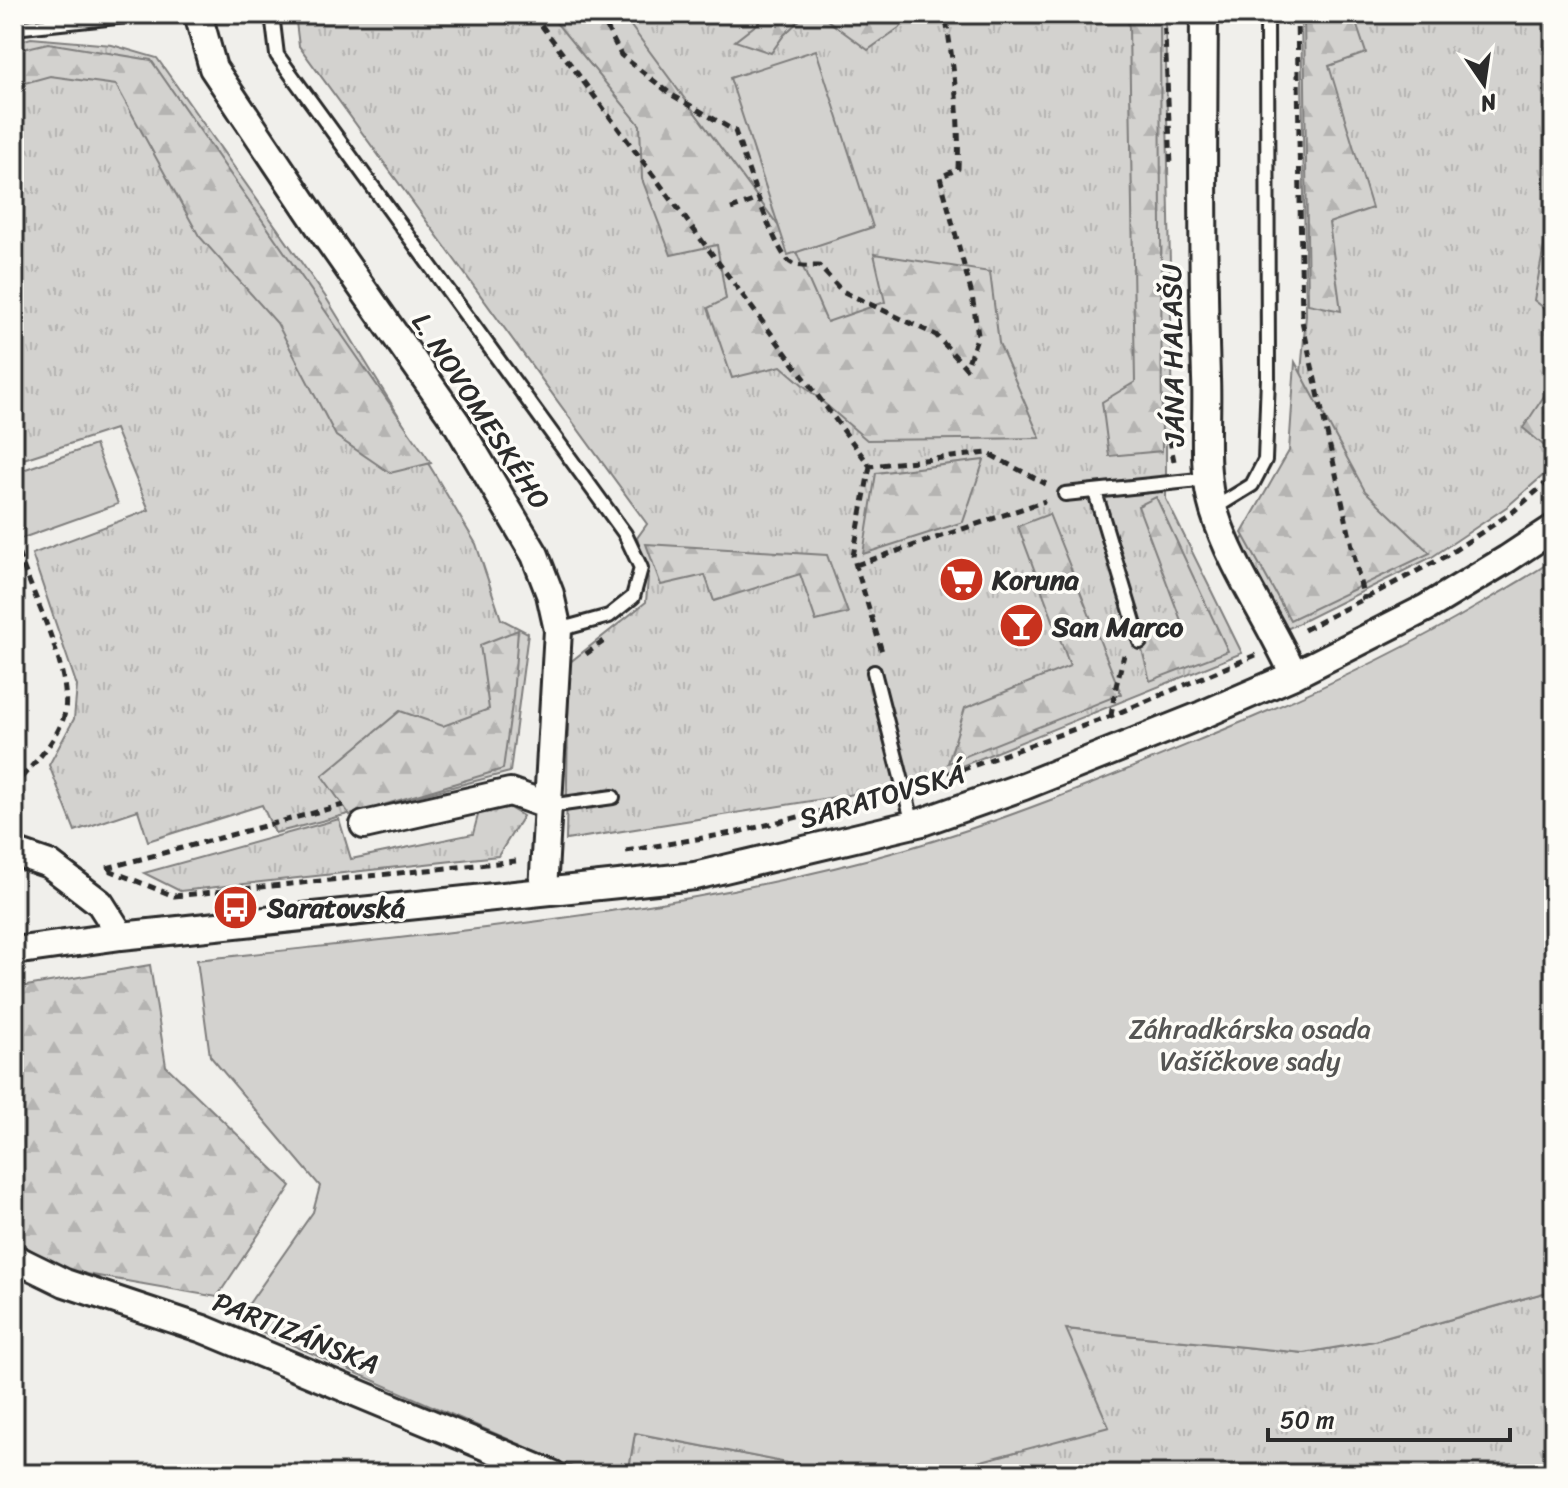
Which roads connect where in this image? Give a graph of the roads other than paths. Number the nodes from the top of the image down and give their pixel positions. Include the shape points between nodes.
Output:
1 (145, 14) edge
2 (198, 14) edge
3 (272, 14) edge
4 (1204, 14) edge
5 (1267, 14) edge
6 (14, 28) edge
7 (1208, 479) junction
8 (1095, 492) junction
9 (1065, 494) road end
10 (1213, 509) junction
11 (1554, 528) edge
12 (558, 630) junction
13 (1140, 642) road end
14 (874, 672) road end
15 (1294, 675) junction
16 (613, 797) dead end
17 (549, 806) junction
18 (913, 824) junction
19 (364, 825) road end
20 (14, 852) edge
21 (543, 891) junction
22 (121, 936) junction
23 (14, 951) edge
24 (14, 1258) edge
25 (552, 1474) edge

1 - 6 lane
2 - 12 street, L. NOVOMESKÉHO via 213,68 456,422 535,555
3 - 12 lane via 277,55 625,534 636,557 641,568 633,597 609,616
4 - 7 street, JÁNA HALAŠU
5 - 10 lane via 1265,460 1252,485
7 - 8 lane
7 - 10 street, JÁNA HALAŠU
8 - 9 lane
8 - 13 lane
10 - 15 street, JÁNA HALAŠU via 1227,547
11 - 15 street, SARATOVSKÁ via 1426,608
12 - 17 street, L. NOVOMESKÉHO
14 - 18 lane
15 - 18 street, SARATOVSKÁ via 1024,786
16 - 17 lane
17 - 19 street via 510,792
17 - 21 street, L. NOVOMESKÉHO
18 - 21 street, SARATOVSKÁ via 695,876
20 - 22 street via 49,864 100,903
21 - 22 street, SARATOVSKÁ
22 - 23 street, SARATOVSKÁ
24 - 25 street, PARTIZÁNSKA via 65,1283 203,1329

